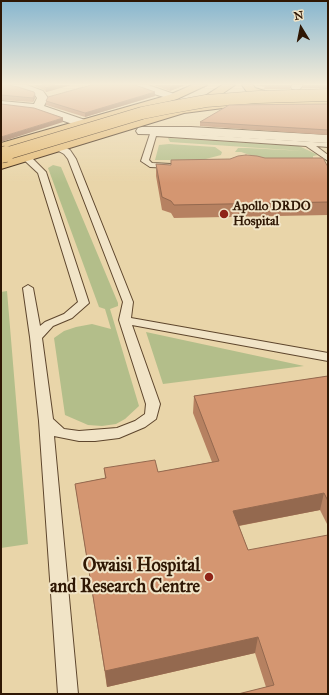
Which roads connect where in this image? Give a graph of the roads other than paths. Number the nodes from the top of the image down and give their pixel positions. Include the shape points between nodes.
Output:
1 (70, 117) edge
2 (100, 117) edge
3 (127, 117) edge
4 (156, 117) edge
5 (81, 123) junction
6 (126, 126) junction
7 (148, 133) junction
8 (328, 139) edge
9 (307, 144) junction
10 (328, 146) edge
11 (1, 147) edge
12 (58, 147) junction
13 (1, 155) edge
14 (26, 157) junction
15 (326, 161) edge
16 (1, 165) edge
17 (181, 165) edge
18 (28, 288) dead end
19 (125, 320) junction
20 (36, 337) junction
21 (328, 357) edge
22 (46, 421) junction
23 (68, 694) edge

1 - 5 street
2 - 5 main road
3 - 13 main road, bridge
4 - 6 main road
5 - 11 main road
6 - 7 street
6 - 12 main road
7 - 8 street via 191,131
7 - 9 lane
7 - 17 lane via 145,161 147,164
9 - 10 lane
9 - 15 lane
12 - 14 main road
12 - 19 lane via 67,152 72,160 128,302
14 - 16 main road
14 - 20 lane via 42,172 84,303 68,316 49,324
18 - 20 lane
19 - 21 lane
19 - 22 lane via 153,404 151,416 119,433 95,436 60,433
20 - 22 lane
22 - 23 lane

